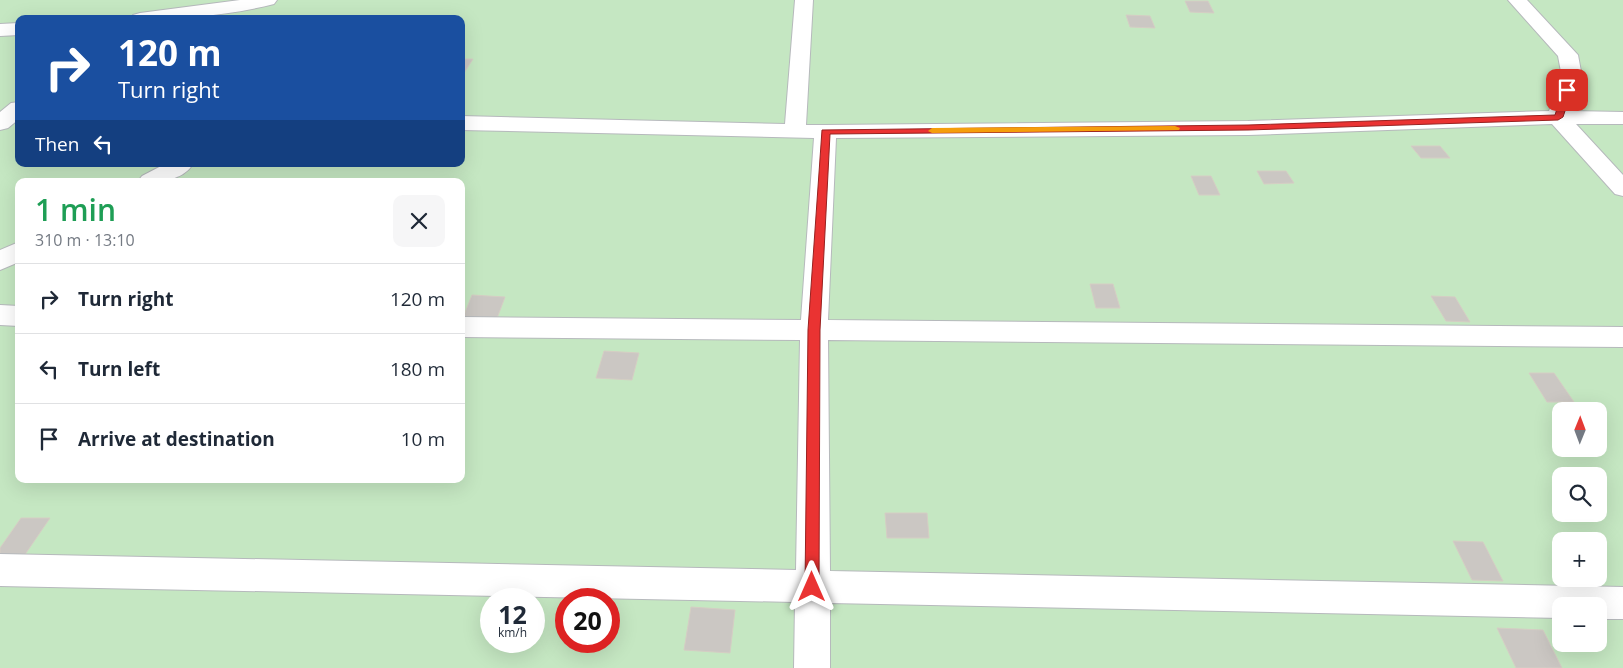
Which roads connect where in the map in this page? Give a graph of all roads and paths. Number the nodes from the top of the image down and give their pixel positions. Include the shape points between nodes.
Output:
1 (268, 0) edge
2 (804, 0) edge
3 (1517, 0) edge
4 (170, 15) edge
5 (15, 29) edge
6 (0, 30) edge
7 (15, 111) edge
8 (1558, 117) junction
9 (1623, 118) edge
10 (0, 123) edge
11 (465, 123) edge
12 (795, 131) junction
13 (825, 132) junction
14 (176, 167) edge
15 (156, 178) edge
16 (1623, 189) edge
17 (15, 253) edge
18 (0, 261) edge
19 (0, 315) edge
20 (15, 316) edge
21 (465, 327) edge
22 (814, 330) junction
23 (1623, 337) edge
24 (0, 570) edge
25 (812, 587) junction
26 (1623, 603) edge
27 (812, 668) edge

1 - 4 street
2 - 12 street
3 - 8 street via 1568,55 1572,77
5 - 6 street
7 - 10 street
8 - 9 street
8 - 13 street via 1248,128
8 - 16 street
11 - 12 street
12 - 13 street
13 - 22 street
14 - 15 street
17 - 18 street
19 - 20 street
21 - 22 street
22 - 23 street
22 - 25 street
24 - 25 street
25 - 26 street
25 - 27 street

